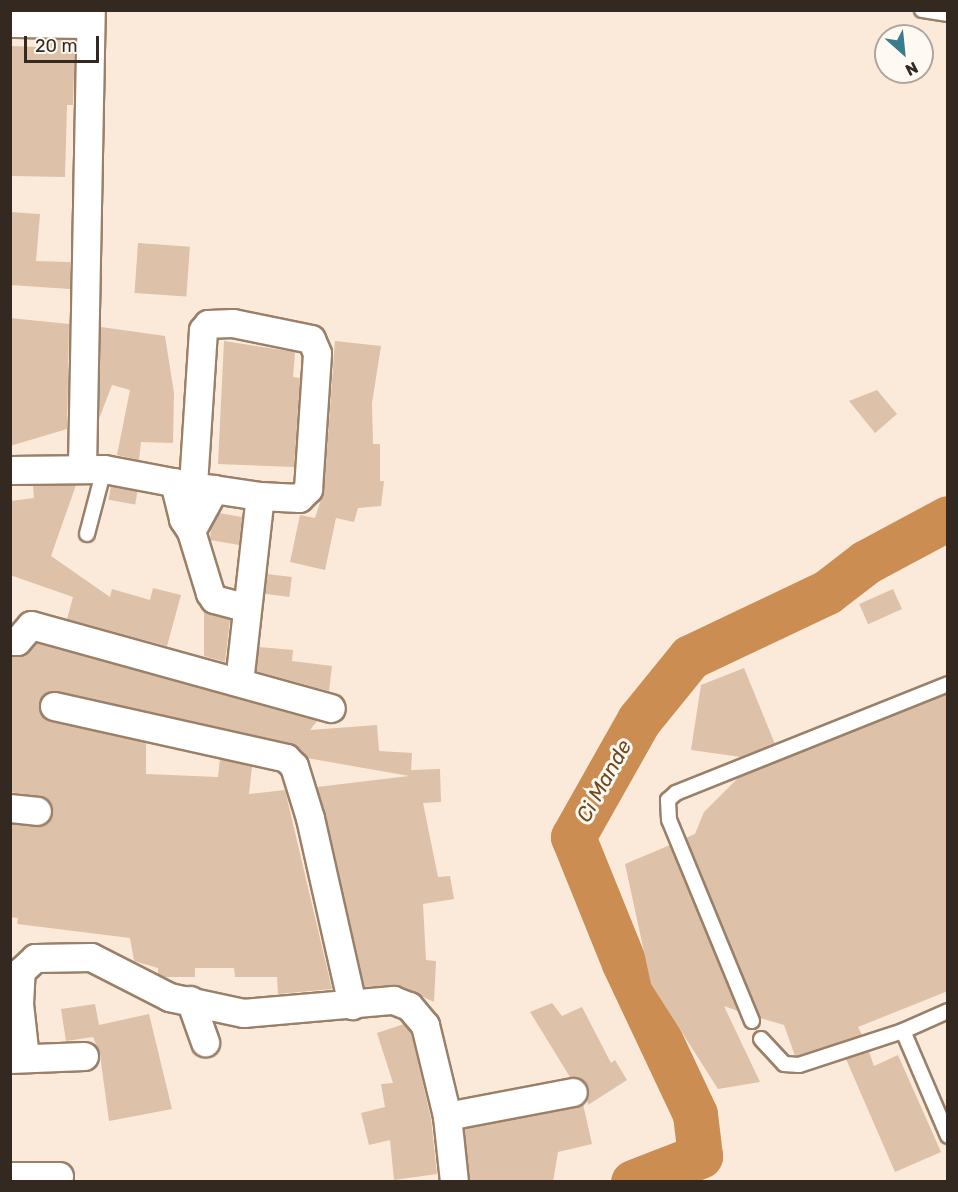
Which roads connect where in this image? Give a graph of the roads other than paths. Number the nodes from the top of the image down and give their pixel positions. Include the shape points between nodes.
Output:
1 (922, 10) edge
2 (948, 14) edge
3 (90, 17) edge
4 (10, 22) edge
5 (93, 468) junction
6 (10, 470) edge
7 (194, 486) junction
8 (260, 496) junction
9 (191, 531) junction
10 (87, 534) dead end
11 (247, 608) junction
12 (10, 641) edge
13 (239, 682) junction
14 (948, 684) edge
15 (54, 706) dead end
16 (331, 708) dead end
17 (10, 808) edge
18 (37, 811) dead end
19 (190, 1000) junction
20 (352, 1005) junction
21 (948, 1011) edge
22 (752, 1020) dead end
23 (903, 1031) junction
24 (761, 1039) dead end
25 (205, 1042) dead end
26 (84, 1056) dead end
27 (18, 1059) edge
28 (573, 1092) dead end
29 (447, 1116) junction
30 (948, 1136) edge
31 (10, 1176) edge
32 (59, 1176) dead end
33 (454, 1182) edge

1 - 2 lane
3 - 4 street
3 - 5 street
5 - 6 street
5 - 7 street
5 - 10 lane
7 - 8 street
7 - 8 street via 199,340 208,324 233,323 311,339 316,347 308,489 299,498
7 - 9 street
7 - 9 street via 183,519
8 - 11 street
9 - 11 street via 214,599
11 - 13 street
12 - 13 street via 17,641 31,625
13 - 16 street
14 - 22 lane via 676,792 668,800 669,820
15 - 20 street via 286,759 294,766 310,818
17 - 18 street
19 - 20 street via 243,1013
19 - 25 street
19 - 27 street via 169,997 91,957 35,958 21,971
20 - 29 street via 393,1000 419,1014
21 - 23 lane
23 - 24 lane via 799,1065 784,1064
23 - 30 lane
26 - 27 street
28 - 29 street
29 - 33 street
31 - 32 street

